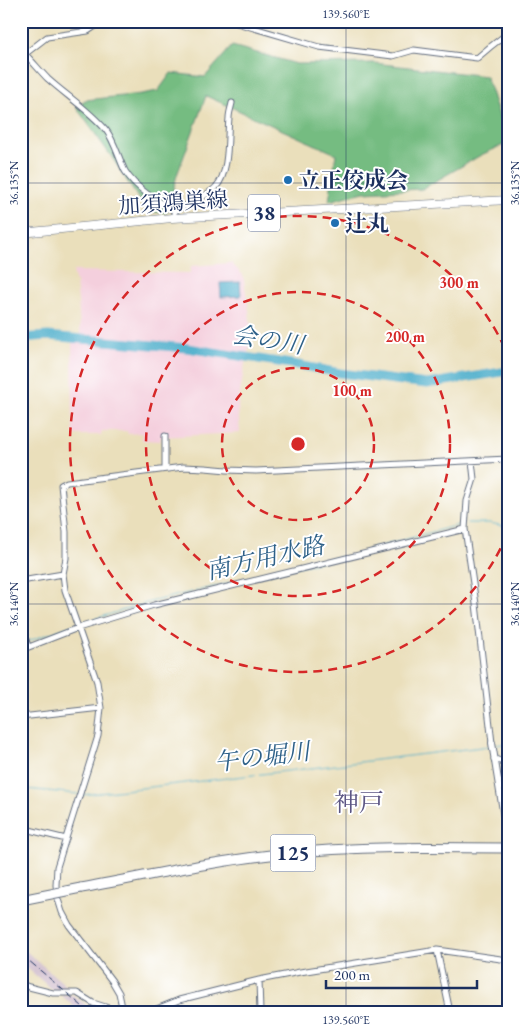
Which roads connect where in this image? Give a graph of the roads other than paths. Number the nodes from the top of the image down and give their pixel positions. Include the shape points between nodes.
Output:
1 (103, 21) edge
2 (230, 21) edge
3 (508, 33) edge
4 (23, 53) edge
5 (232, 102) dead end
6 (508, 200) edge
7 (174, 215) junction
8 (21, 233) edge
9 (165, 436) dead end
10 (508, 459) edge
11 (472, 461) junction
12 (165, 468) junction
13 (465, 530) junction
14 (62, 574) junction
15 (21, 581) edge
16 (21, 621) edge
17 (78, 628) junction
18 (28, 647) junction
19 (21, 650) edge
20 (101, 708) junction
21 (21, 716) edge
22 (492, 743) joint
23 (494, 759) junction
24 (508, 804) edge
25 (21, 828) edge
26 (506, 829) dead end
27 (66, 839) junction
28 (508, 848) edge
29 (21, 900) edge
30 (437, 950) junction
31 (508, 960) edge
32 (259, 980) junction
33 (21, 984) edge
34 (122, 1012) edge
35 (149, 1012) edge
36 (260, 1012) edge
37 (450, 1012) edge

1 - 4 street via 88,31 47,37
2 - 3 street via 319,47 393,56 414,50 477,58
4 - 7 street via 94,118 107,132 132,181
5 - 7 street via 223,174 216,187
6 - 7 main road, 加須鴻巣線 / 38
7 - 8 main road, 加須鴻巣線 / 38
9 - 12 street
10 - 11 street
11 - 12 street via 256,471
11 - 13 street via 474,478 467,501
12 - 14 street via 61,485 67,552
13 - 17 street via 154,606
13 - 22 street
14 - 15 street
14 - 17 street
16 - 18 street
17 - 18 street
17 - 20 street via 97,682
18 - 19 street
20 - 21 street
20 - 27 street via 98,736
22 - 23 street
23 - 24 street via 505,765
23 - 26 street
25 - 27 street
27 - 34 street via 57,868 58,904 69,925 112,981
28 - 29 highway, 125, bridge via 380,848 280,854
30 - 31 street
30 - 32 street
30 - 37 street
32 - 35 street via 186,998
32 - 36 street
33 - 34 street via 53,993 77,993 93,1003

